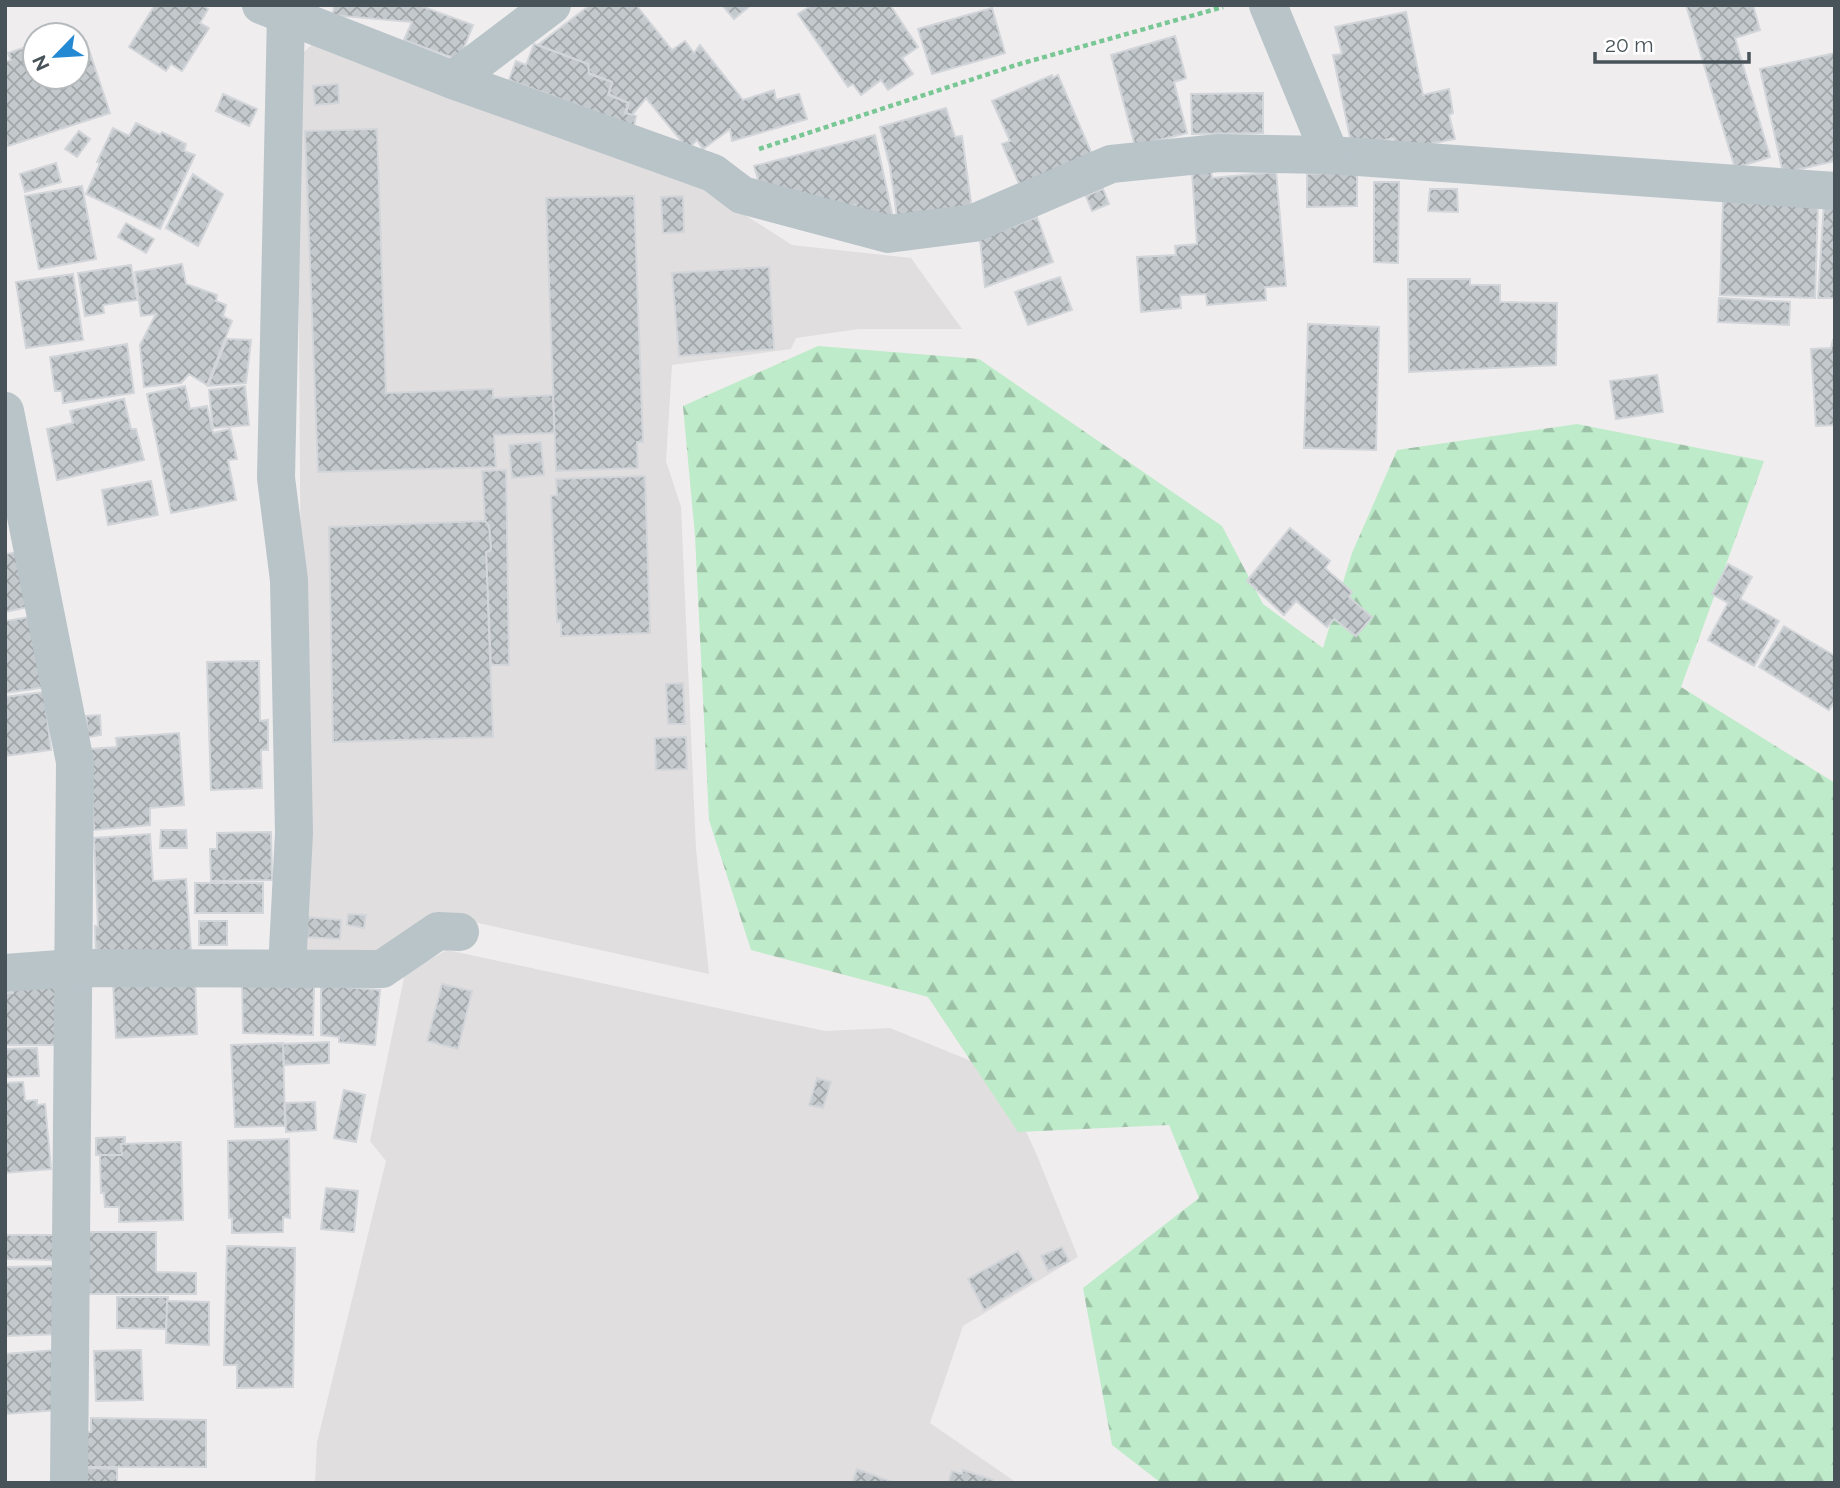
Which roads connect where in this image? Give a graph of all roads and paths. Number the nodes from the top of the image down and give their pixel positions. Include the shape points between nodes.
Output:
1 (552, 5) edge
2 (1230, 5) edge
3 (1271, 6) edge
4 (273, 10) edge
5 (453, 80) junction
6 (1330, 155) junction
7 (713, 173) junction
8 (1835, 191) edge
9 (5, 411) edge
10 (460, 933) dead end
11 (73, 968) junction
12 (287, 969) junction
13 (5, 973) edge
14 (69, 1483) edge

1 - 5 street
2 - 7 path via 1016,65 740,155
3 - 6 street
4 - 5 street
4 - 12 street via 276,478 290,594 294,833
5 - 7 street
6 - 7 street via 1219,153 1111,164 974,223 888,234 742,195
6 - 8 street
9 - 11 street via 75,762
10 - 12 street via 438,930 383,969
11 - 12 street
11 - 13 street
11 - 14 street

